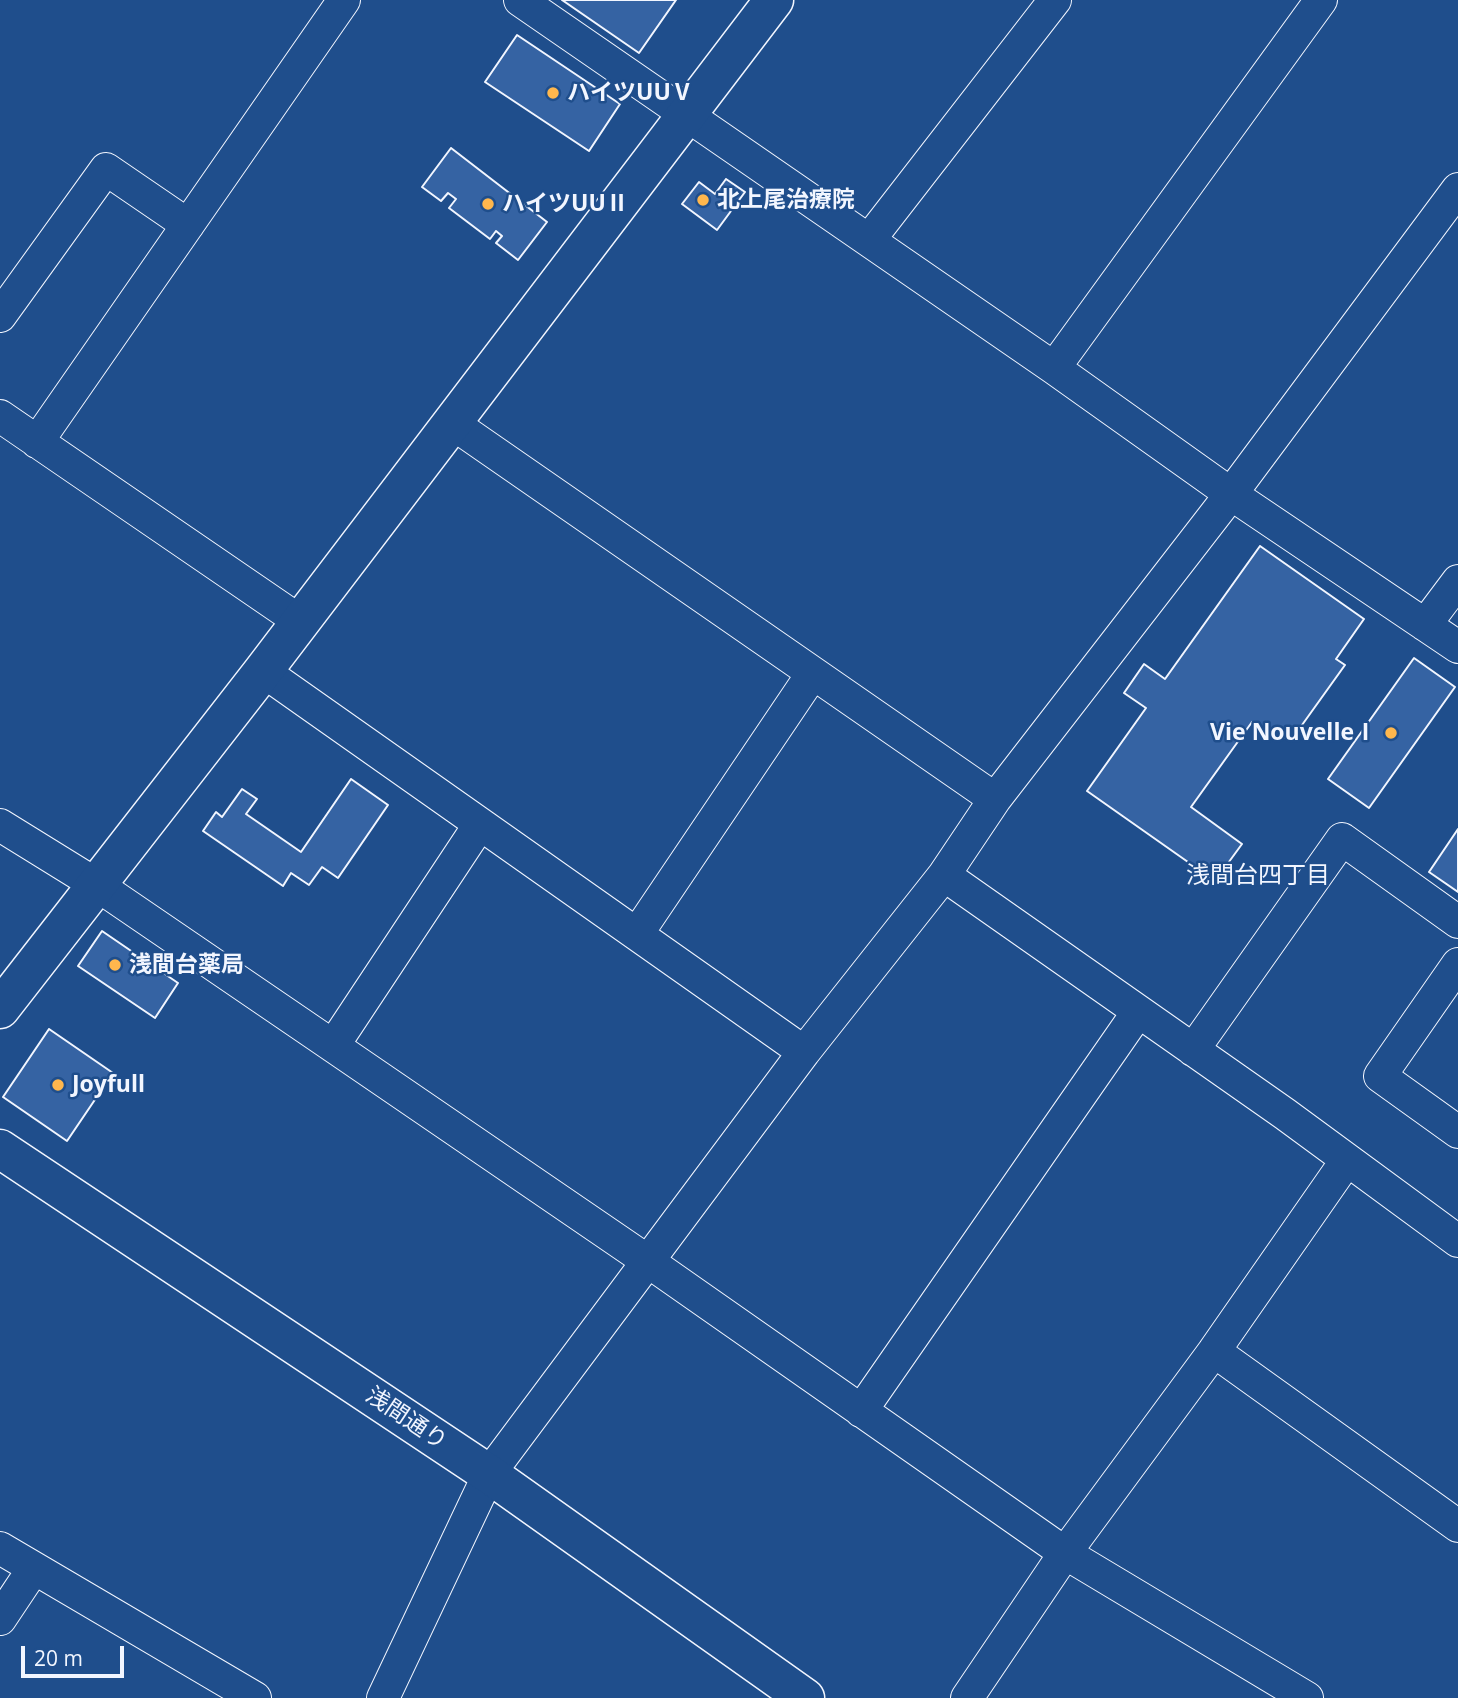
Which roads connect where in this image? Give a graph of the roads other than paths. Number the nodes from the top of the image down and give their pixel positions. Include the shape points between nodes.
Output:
1 (344, 0) edge
2 (520, 0) edge
3 (775, 0) edge
4 (1055, 0) edge
5 (1321, 0) edge
6 (689, 115) junction
7 (1458, 189) edge
8 (188, 225) junction
9 (869, 240) junction
10 (0, 316) edge
11 (1054, 368) junction
12 (0, 416) edge
13 (452, 423) junction
14 (37, 442) junction
15 (1231, 494) junction
16 (1458, 580) edge
17 (301, 622) junction
18 (1425, 625) junction
19 (1458, 647) edge
20 (263, 671) junction
21 (813, 673) junction
22 (995, 799) junction
23 (480, 824) junction
24 (0, 825) edge
25 (944, 875) junction
26 (97, 885) junction
27 (1458, 922) edge
28 (637, 934) junction
29 (1458, 964) edge
30 (0, 1009) edge
31 (1138, 1012) junction
32 (333, 1046) junction
33 (1193, 1050) junction
34 (804, 1052) junction
35 (1458, 1132) edge
36 (0, 1149) edge
37 (1347, 1160) junction
38 (1458, 1241) edge
39 (649, 1262) junction
40 (1214, 1350) junction
41 (861, 1411) junction
42 (489, 1474) junction
43 (1458, 1526) edge
44 (0, 1548) edge
45 (1065, 1553) junction
46 (34, 1569) junction
47 (0, 1619) edge
48 (255, 1698) edge
49 (383, 1698) edge
50 (805, 1698) edge
51 (967, 1698) edge
52 (1307, 1698) edge

1 - 8 street
2 - 6 street
3 - 6 street
4 - 9 street
5 - 11 street
6 - 9 street
6 - 13 street
7 - 15 street
8 - 10 street via 107,169
8 - 14 street
9 - 11 street
11 - 15 street
12 - 14 street
13 - 17 street
13 - 21 street
14 - 17 street
15 - 18 street
15 - 22 street
16 - 18 street
17 - 20 street
18 - 19 street
20 - 23 street
20 - 26 street
21 - 22 street
21 - 28 street
22 - 25 street
23 - 28 street
23 - 32 street
24 - 26 street
25 - 31 street
25 - 34 street
26 - 30 street
26 - 32 street
27 - 33 street via 1342,839
28 - 34 street
29 - 35 street via 1380,1076
31 - 33 street
31 - 41 street
32 - 39 street
33 - 37 street
34 - 39 street
36 - 42 street, 浅間通り
37 - 38 street
37 - 40 street
39 - 41 street
39 - 42 street
40 - 43 street
40 - 45 street
41 - 45 street
42 - 49 street
42 - 50 street, 浅間通り
44 - 46 street
45 - 51 street
45 - 52 street
46 - 47 street
46 - 48 street

